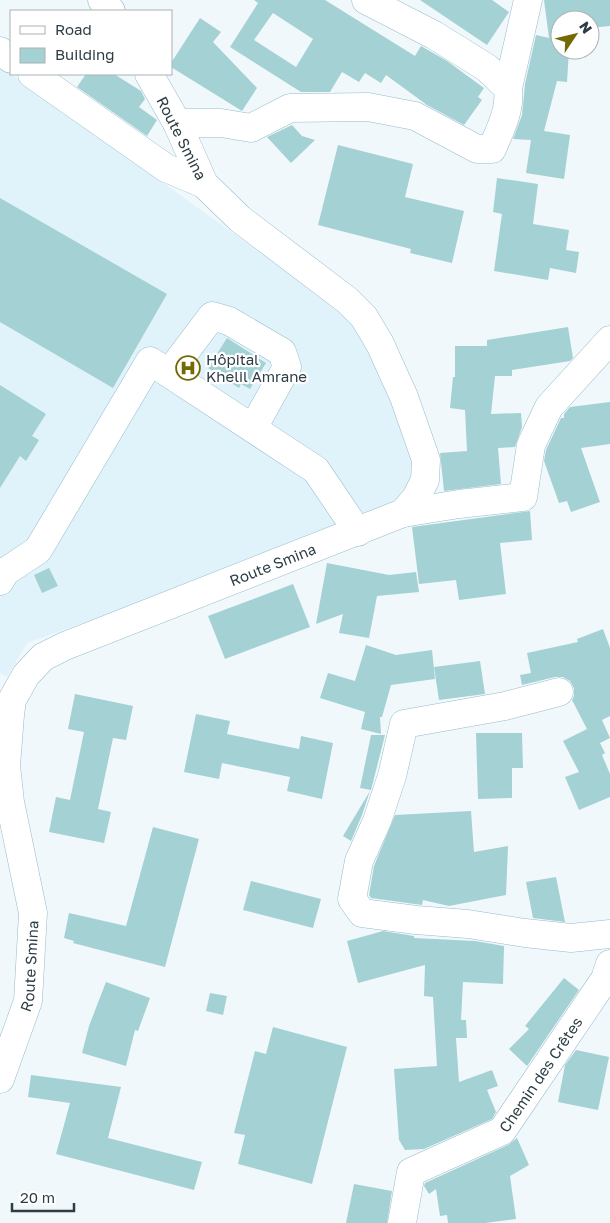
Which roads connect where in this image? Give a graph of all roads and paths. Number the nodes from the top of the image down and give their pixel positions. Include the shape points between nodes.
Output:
1 (102, 0) edge
2 (366, 0) edge
3 (528, 0) edge
4 (110, 10) edge
5 (33, 75) edge
6 (150, 75) edge
7 (508, 88) junction
8 (177, 124) junction
9 (204, 184) junction
10 (610, 340) edge
11 (169, 373) junction
12 (253, 428) junction
13 (403, 512) junction
14 (358, 532) junction
15 (10, 556) edge
16 (0, 581) edge
17 (560, 692) dead end
18 (5, 713) edge
19 (5, 804) edge
20 (610, 934) edge
21 (610, 964) edge
22 (0, 1079) edge
23 (402, 1223) edge

1 - 4 street
2 - 7 street via 434,35 487,68
3 - 7 street
5 - 9 street via 166,168
6 - 8 street, Route Smina
7 - 8 street via 510,99 492,149 477,149 415,116 368,107 290,108 251,128 221,123
8 - 9 street, Route Smina
9 - 13 street, Route Smina via 240,219 347,300 364,317 404,397 426,460 425,480 416,498
10 - 13 street via 549,407 530,445 523,497
11 - 12 street
11 - 12 street via 212,316 229,321 282,352 287,367
11 - 15 street via 150,361 38,550
12 - 14 street via 316,470
13 - 14 street, Route Smina
14 - 18 street, Route Smina via 58,650 43,658 26,675
15 - 16 street
17 - 20 street via 496,708 404,724 392,776 360,861 352,899 362,913 571,938
18 - 19 street, Route Smina
19 - 22 street, Route Smina via 33,913 28,1001
21 - 23 street, Chemin des Crêtes via 605,979 502,1131 411,1172

